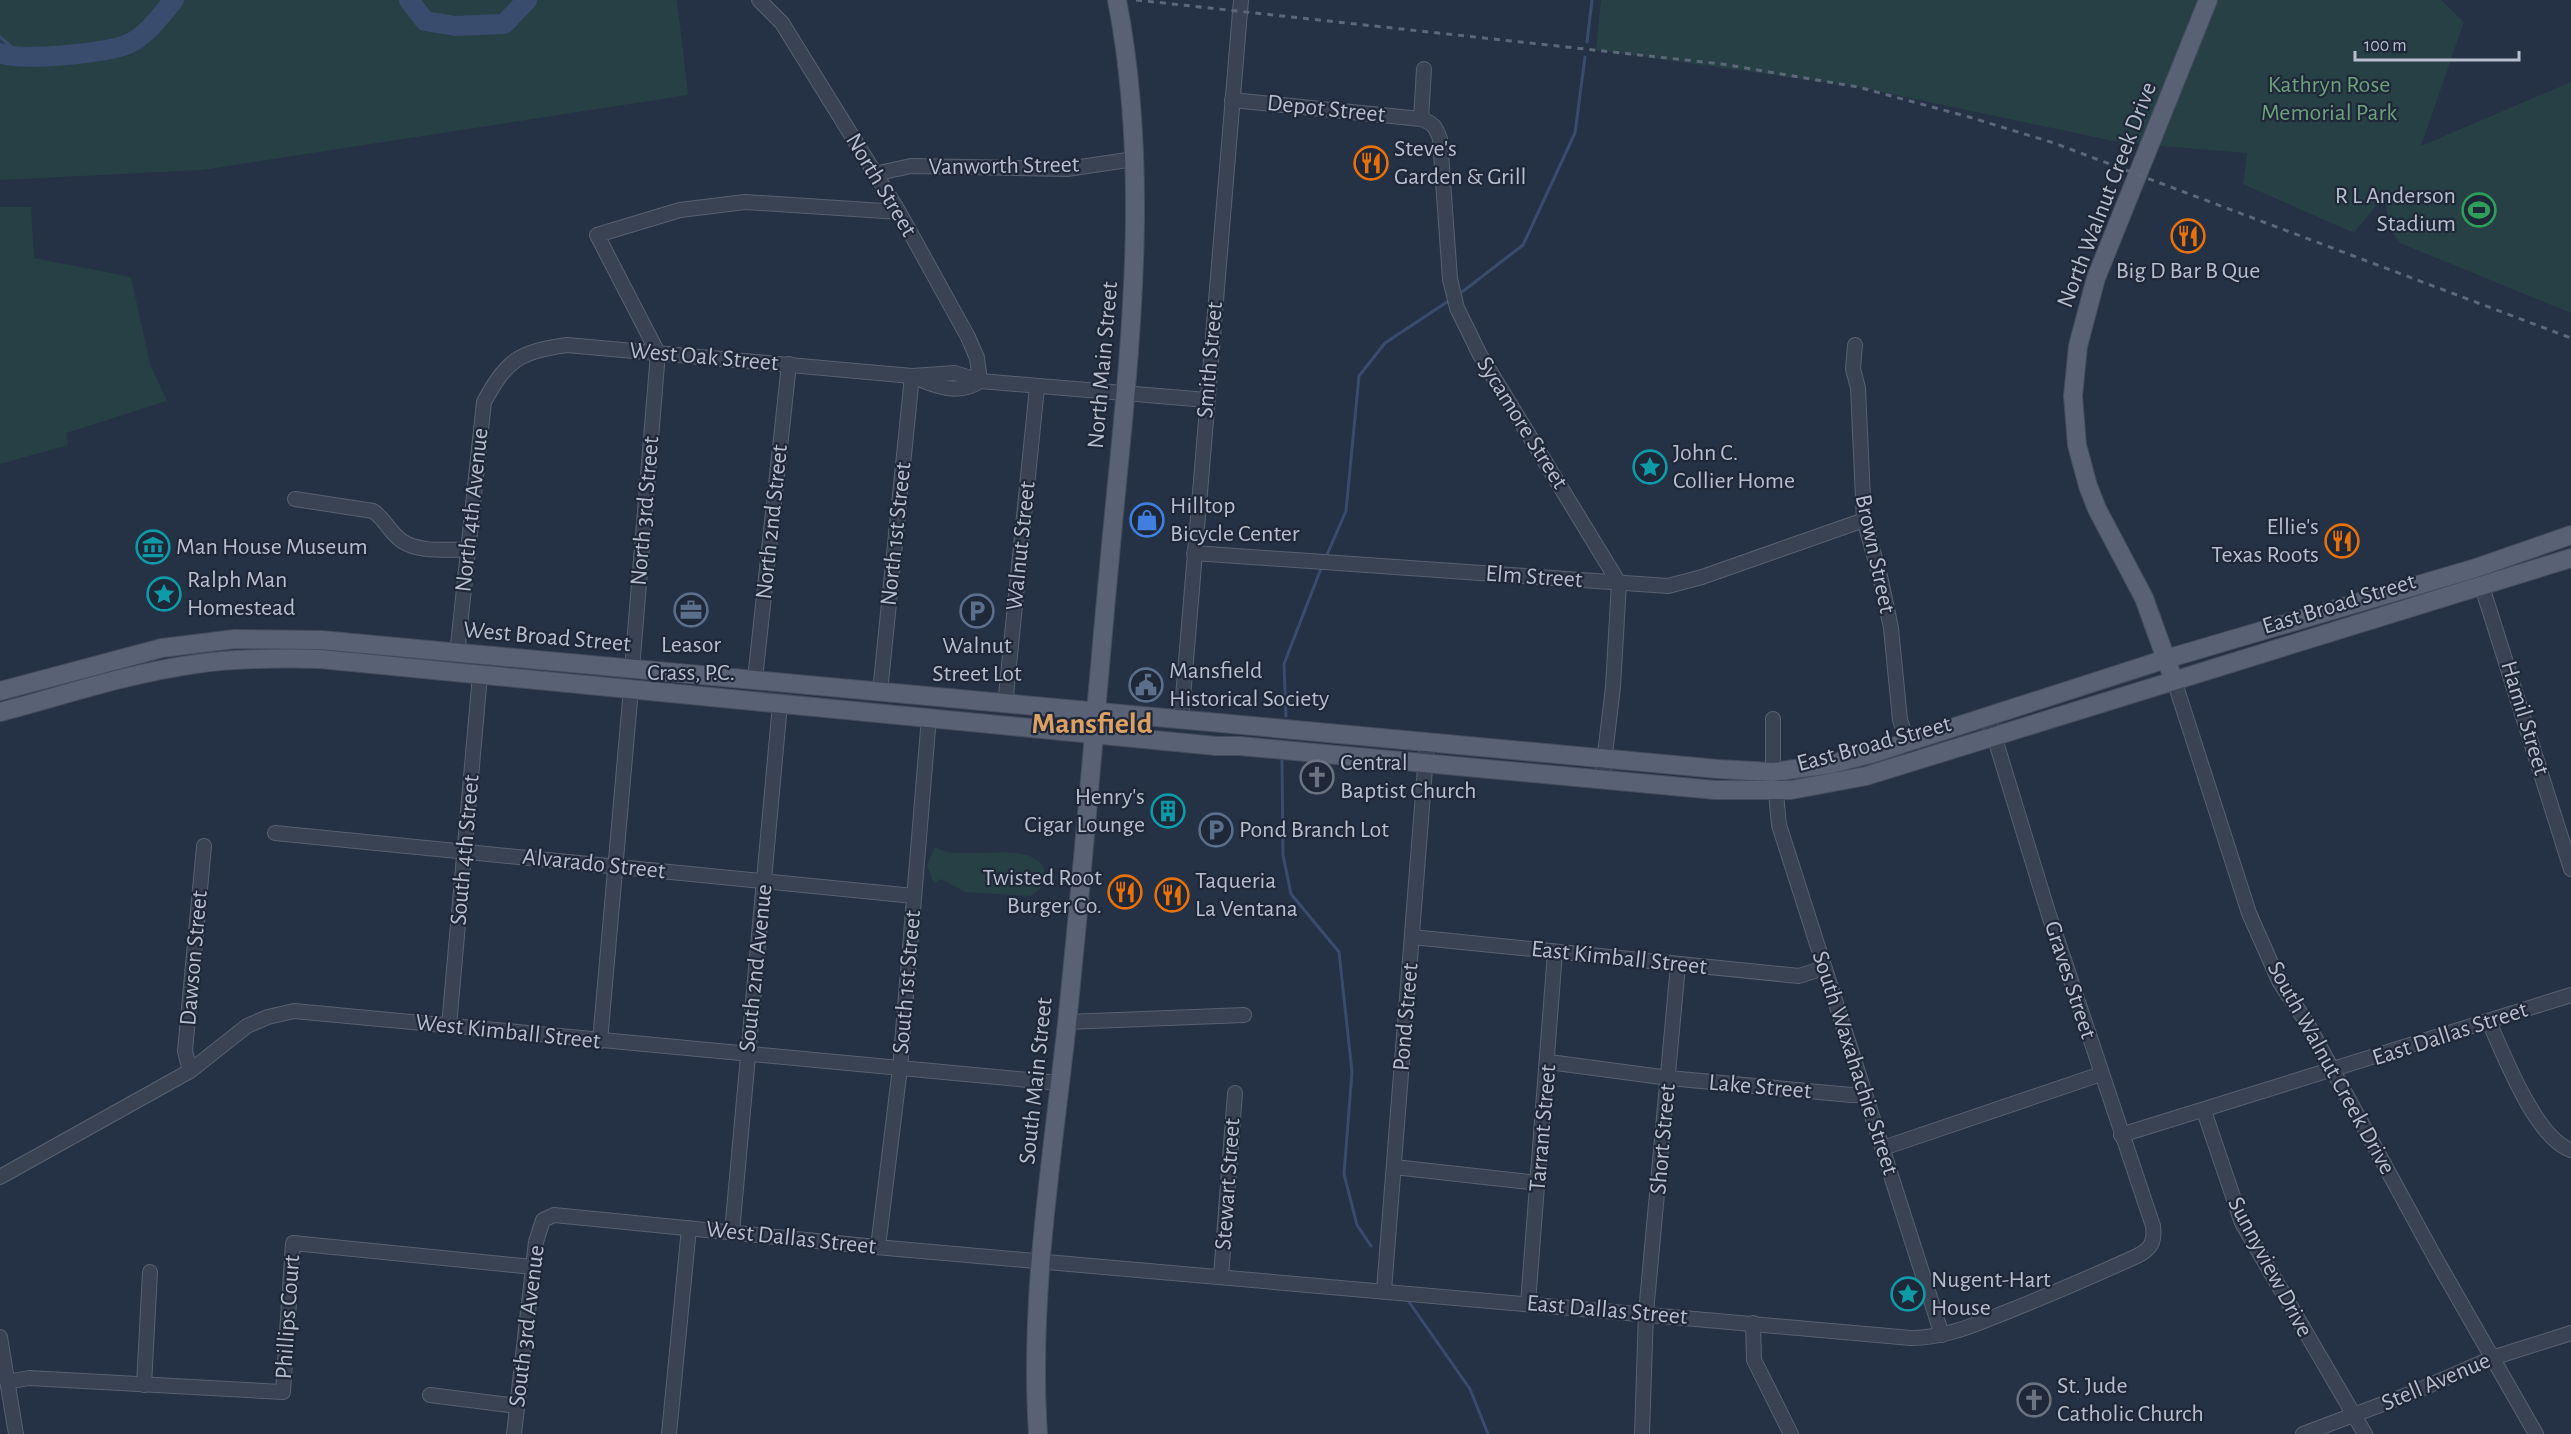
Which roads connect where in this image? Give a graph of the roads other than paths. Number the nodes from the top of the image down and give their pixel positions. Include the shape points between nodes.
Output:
1 (759, 0) edge
2 (1118, 0) edge
3 (1241, 0) edge
4 (2208, 0) edge
5 (1424, 69) dead end
6 (1232, 100) junction
7 (1421, 119) junction
8 (1134, 159) junction
9 (874, 174) junction
10 (898, 212) junction
11 (1856, 345) dead end
12 (658, 353) junction
13 (789, 364) junction
14 (501, 371) joint
15 (912, 376) junction
16 (980, 381) junction
17 (1037, 387) junction
18 (1126, 394) junction
19 (1207, 400) junction
20 (295, 499) dead end
21 (1864, 520) junction
22 (2571, 535) edge
23 (467, 550) junction
24 (1194, 553) junction
25 (2571, 558) edge
26 (2476, 568) junction
27 (1619, 583) junction
28 (2482, 586) junction
29 (2341, 607) junction
30 (2346, 626) junction
31 (182, 645) junction
32 (2166, 658) junction
33 (457, 663) junction
34 (185, 666) junction
35 (633, 669) junction
36 (480, 675) junction
37 (755, 679) junction
38 (2174, 680) junction
39 (631, 688) junction
40 (0, 691) edge
41 (880, 692) junction
42 (931, 698) junction
43 (780, 704) junction
44 (1005, 705) junction
45 (0, 712) edge
46 (1095, 713) junction
47 (1988, 716) junction
48 (929, 717) junction
49 (1773, 718) dead end
50 (1181, 721) junction
51 (1242, 727) junction
52 (1092, 734) junction
53 (1321, 734) junction
54 (1994, 736) junction
55 (1907, 742) junction
56 (1427, 743) junction
57 (1240, 746) junction
58 (1320, 753) junction
59 (1604, 759) junction
60 (1914, 761) junction
61 (1425, 763) junction
62 (1602, 779) junction
63 (1774, 781) junction
64 (275, 833) dead end
65 (204, 846) dead end
66 (465, 851) junction
67 (616, 866) junction
68 (2571, 869) edge
69 (765, 880) junction
70 (914, 896) junction
71 (1412, 937) junction
72 (1556, 952) junction
73 (1678, 964) junction
74 (1824, 968) junction
75 (2571, 995) edge
76 (1244, 1015) dead end
77 (1067, 1022) junction
78 (2489, 1022) junction
79 (449, 1026) junction
80 (600, 1041) junction
81 (747, 1053) junction
82 (1549, 1062) junction
83 (900, 1068) junction
84 (190, 1071) junction
85 (2332, 1071) junction
86 (2101, 1074) junction
87 (1669, 1078) junction
88 (1060, 1083) junction
89 (1235, 1093) dead end
90 (1865, 1094) junction
91 (2204, 1111) junction
92 (2121, 1135) junction
93 (1882, 1148) junction
94 (2571, 1150) edge
95 (1394, 1167) junction
96 (0, 1177) edge
97 (1538, 1183) junction
98 (543, 1220) joint
99 (689, 1228) junction
100 (732, 1232) junction
101 (2153, 1242) joint
102 (878, 1247) junction
103 (1040, 1260) junction
104 (533, 1267) junction
105 (150, 1272) dead end
106 (1221, 1276) junction
107 (1384, 1290) junction
108 (1528, 1303) junction
109 (1646, 1313) junction
110 (1752, 1323) junction
111 (2571, 1333) edge
112 (1942, 1335) junction
113 (0, 1336) edge
114 (2492, 1358) junction
115 (8, 1382) junction
116 (144, 1385) junction
117 (430, 1395) dead end
118 (517, 1406) junction
119 (2353, 1416) junction
120 (16, 1434) edge
121 (514, 1434) edge
122 (669, 1434) edge
123 (1038, 1434) edge
124 (1642, 1434) edge
125 (1791, 1434) edge
126 (2302, 1434) edge
127 (2365, 1434) edge
128 (2536, 1434) edge

1 - 9 street, North Street via 782,23
2 - 8 main road, North Main Street via 1128,54
3 - 6 street, Smith Street
4 - 32 main road, North Walnut Creek Drive via 2096,278 2075,362 2077,446 2088,486 2144,598
5 - 7 street
6 - 7 street, Depot Street
6 - 19 street, Smith Street
7 - 27 street, Sycamore Street via 1432,123 1440,139 1448,262 1464,325
8 - 9 street, Vanworth Street via 1067,169 911,166
8 - 18 main road, North Main Street via 1135,251
9 - 10 street, North Street
10 - 12 street via 745,202 680,210 597,235
10 - 16 street, North Street via 968,337 977,358
11 - 21 street, Brown Street via 1853,369 1858,388
12 - 13 street, West Oak Street
12 - 14 street, West Oak Street via 567,345 543,348
12 - 35 street, North 3rd Street
13 - 15 street, West Oak Street
13 - 37 street, North 2nd Street
14 - 23 street, North 4th Avenue via 484,402
15 - 16 street, West Oak Street via 955,374
15 - 41 street, North 1st Street
16 - 17 street, West Oak Street
17 - 18 street, West Oak Street
17 - 44 street, Walnut Street
18 - 19 street, West Oak Street
18 - 46 main road, North Main Street
19 - 24 street, Smith Street
20 - 23 street via 373,511 383,517 402,541 421,548
21 - 27 street, Elm Street via 1668,586
21 - 55 street, Brown Street via 1891,628 1900,720
22 - 26 main road, East Broad Street
23 - 33 street, North 4th Avenue
24 - 27 street, Elm Street
24 - 50 street, Smith Street
25 - 28 main road, East Broad Street
26 - 28 street, Hamil Street
26 - 29 main road, East Broad Street
27 - 59 street
28 - 30 main road, East Broad Street
28 - 68 street, Hamil Street
29 - 30 main road
29 - 32 main road, East Broad Street
30 - 38 main road, East Broad Street
31 - 33 main road, West Broad Street via 281,638
31 - 34 main road
31 - 40 main road, West Broad Street via 130,655
32 - 38 main road, North Walnut Creek Drive
32 - 47 main road, East Broad Street
33 - 34 main road, West Broad Street via 320,659
33 - 35 main road, West Broad Street
33 - 36 main road, West Broad Street
34 - 45 main road, West Broad Street via 127,677
35 - 37 main road, West Broad Street
35 - 39 main road
36 - 39 main road, West Broad Street
36 - 66 street, South 4th Street
37 - 41 main road, West Broad Street
38 - 54 main road, East Broad Street
38 - 85 street, South Walnut Creek Drive via 2249,913 2279,981
39 - 43 main road, West Broad Street
39 - 67 street
41 - 42 main road, West Broad Street
42 - 44 main road, West Broad Street
42 - 48 main road
43 - 48 main road, West Broad Street
43 - 69 street, South 2nd Avenue
44 - 46 main road, West Broad Street
46 - 50 main road, East Broad Street
46 - 52 main road, North Main Street
47 - 54 street, Graves Street
47 - 55 main road, East Broad Street
48 - 52 main road, West Broad Street
48 - 70 street, South 1st Street
49 - 63 street, South Waxahachie Street
50 - 51 main road, East Broad Street
51 - 53 main road, East Broad Street
51 - 57 main road
52 - 57 main road, East Broad Street
52 - 77 main road, South Main Street
53 - 56 main road, East Broad Street
53 - 58 main road
54 - 60 main road, East Broad Street
54 - 86 street, Graves Street
55 - 60 street, Brown Street
55 - 63 main road, East Broad Street
56 - 59 main road, East Broad Street
56 - 61 street, Pond Street
57 - 58 main road, East Broad Street
58 - 61 main road, East Broad Street
59 - 62 street
59 - 63 main road, East Broad Street
60 - 63 main road, East Broad Street via 1838,783
61 - 62 main road, East Broad Street
61 - 71 street, Pond Street
62 - 63 main road, East Broad Street via 1715,789
63 - 74 street, South Waxahachie Street via 1779,825
64 - 66 street, Alvarado Street
65 - 84 street, Dawson Street via 185,1051
66 - 67 street, Alvarado Street
66 - 79 street, South 4th Street
67 - 69 street, Alvarado Street
67 - 80 street
69 - 70 street, Alvarado Street
69 - 81 street, South 2nd Avenue
70 - 83 street, South 1st Street
71 - 72 street, East Kimball Street
71 - 95 street, Pond Street
72 - 73 street, East Kimball Street
72 - 82 street, Tarrant Street
73 - 74 street, East Kimball Street via 1799,976
73 - 87 street, Short Street
74 - 90 street, South Waxahachie Street
75 - 78 street, East Dallas Street
76 - 77 street
77 - 88 main road, South Main Street
78 - 85 street, East Dallas Street
78 - 94 street via 2542,1125 2557,1143
79 - 80 street, West Kimball Street
79 - 84 street, West Kimball Street via 294,1011 247,1026
80 - 81 street, West Kimball Street
81 - 83 street, West Kimball Street
81 - 100 street, South 2nd Avenue
82 - 87 street, Lake Street
82 - 97 street, Tarrant Street
83 - 88 street, West Kimball Street
83 - 102 street, South 1st Street
84 - 96 street, West Kimball Street
85 - 91 street, East Dallas Street
85 - 114 street, South Walnut Creek Drive
86 - 92 street, Graves Street
86 - 93 street
87 - 90 street, Lake Street
87 - 109 street, Short Street
88 - 103 main road, South Main Street
89 - 106 street, Stewart Street
90 - 93 street, South Waxahachie Street
91 - 92 street, East Dallas Street
91 - 119 street, Sunnyview Drive via 2241,1223
92 - 101 street, Graves Street via 2153,1226
93 - 112 street, South Waxahachie Street
95 - 97 street
95 - 107 street, Pond Street
97 - 108 street, Tarrant Street
98 - 99 street, West Dallas Street via 554,1215
98 - 104 street, South 3rd Avenue
99 - 100 street, West Dallas Street
99 - 122 street
100 - 102 street, West Dallas Street
101 - 112 street, East Dallas Street via 2148,1250 2079,1282
102 - 103 street, West Dallas Street
103 - 106 street, East Dallas Street
103 - 123 main road, South Main Street via 1035,1349
104 - 116 street, Phillips Court via 293,1242 283,1392
104 - 118 street, South 3rd Avenue
105 - 116 street
106 - 107 street, East Dallas Street
107 - 108 street, East Dallas Street
108 - 109 street, East Dallas Street
109 - 110 street, East Dallas Street
109 - 124 street, Short Street
110 - 112 street, East Dallas Street via 1897,1337
110 - 125 street via 1752,1350 1758,1371
111 - 114 street, Stell Avenue
113 - 115 street
114 - 119 street, Stell Avenue
114 - 128 street, South Walnut Creek Drive
115 - 116 street, Phillips Court via 29,1378
115 - 120 street
117 - 118 street
118 - 121 street, South 3rd Avenue
119 - 126 street, Stell Avenue
119 - 127 street, Sunnyview Drive

